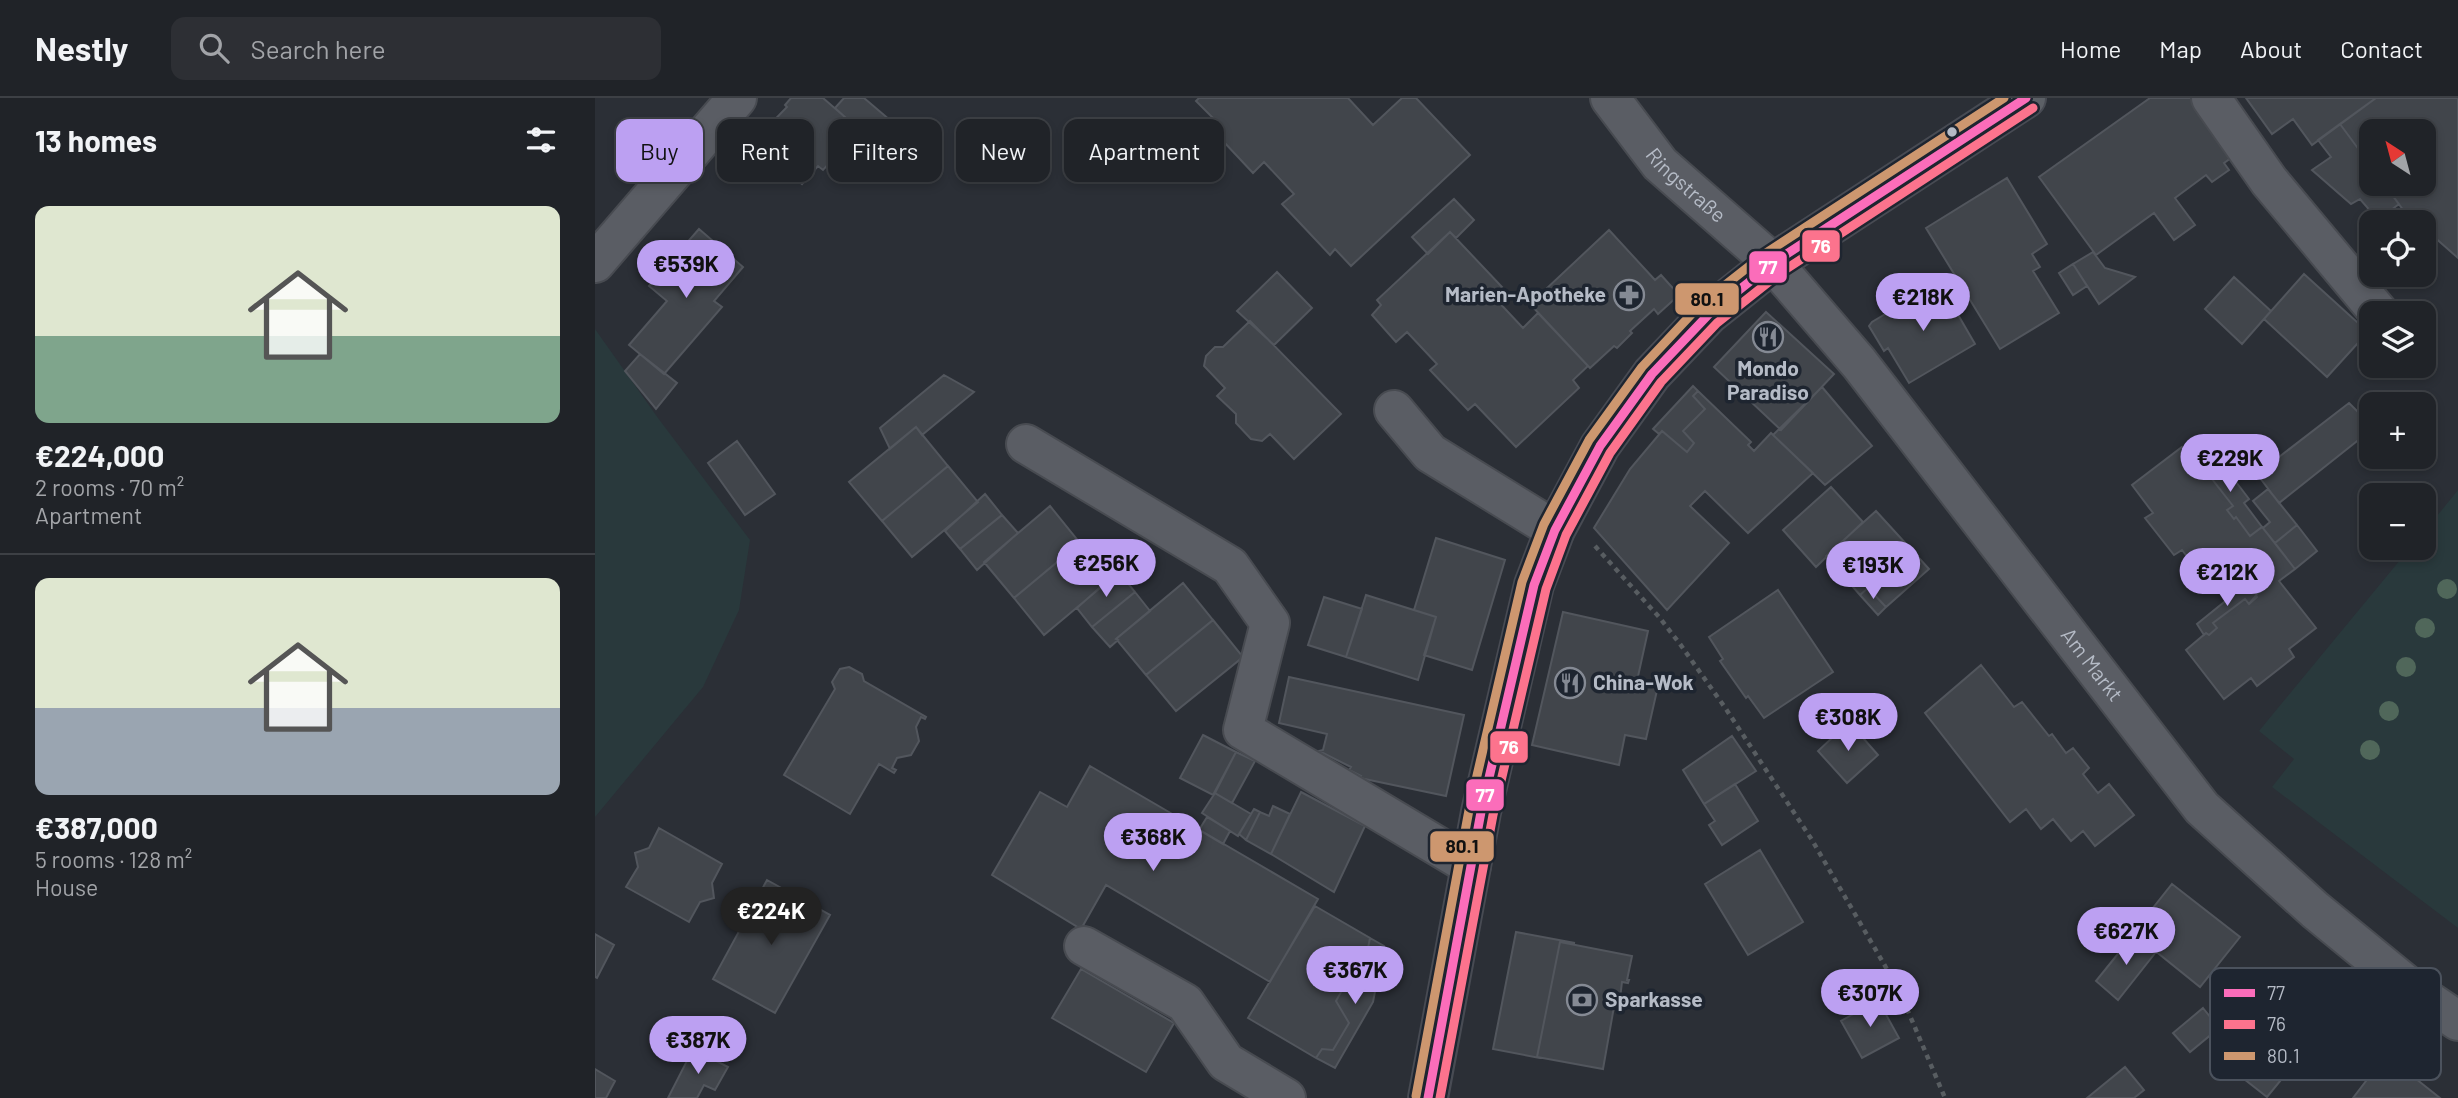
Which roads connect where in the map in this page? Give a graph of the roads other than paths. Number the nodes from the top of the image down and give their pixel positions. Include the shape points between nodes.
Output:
1 (737, 98) edge
2 (1610, 98) edge
3 (2026, 98) edge
4 (2211, 98) edge
5 (1773, 262) junction
6 (595, 263) edge
7 (2369, 301) edge
8 (1394, 410) dead end
9 (1026, 444) dead end
10 (1559, 520) junction
11 (1471, 866) junction
12 (1084, 946) dead end
13 (2386, 968) edge
14 (2441, 1009) edge
15 (2458, 1021) edge
16 (1286, 1098) edge
17 (1428, 1098) edge

1 - 6 street
2 - 5 street, Ringstraße via 1660,164
3 - 5 main road
4 - 7 street via 2269,181
5 - 10 main road via 1709,314 1652,374 1600,446
5 - 13 street, Am Markt via 1859,363 2202,808
8 - 10 street via 1430,453
9 - 11 street via 1230,565 1270,623 1243,730
10 - 11 main road via 1534,585
11 - 17 main road
12 - 16 street via 1185,1003 1226,1062
14 - 15 street, Am Markt

